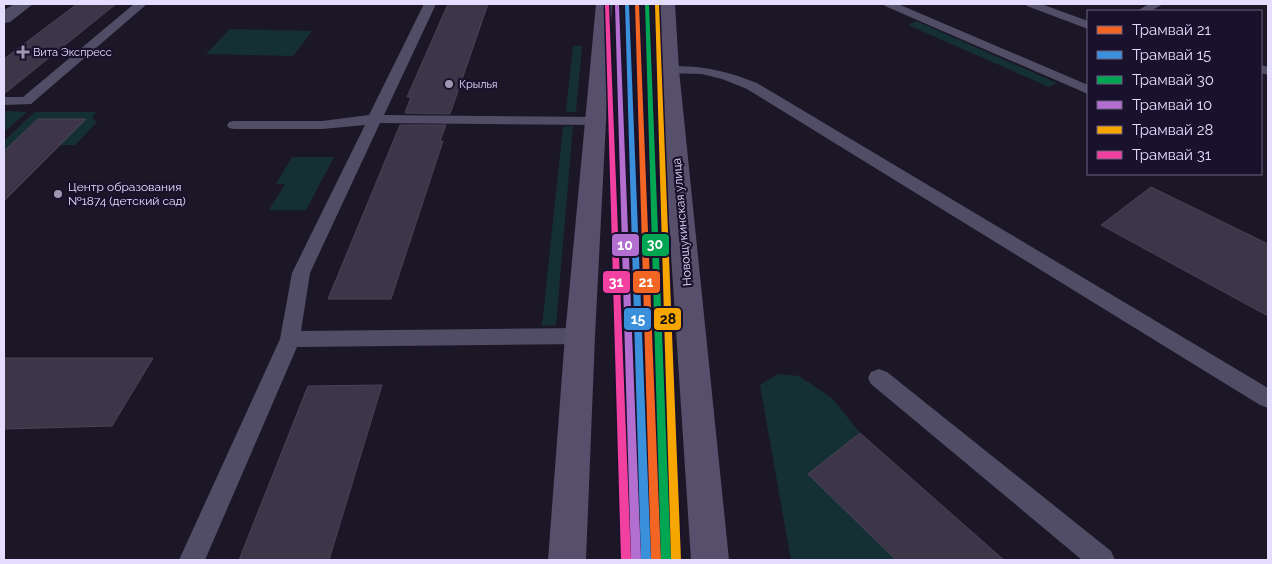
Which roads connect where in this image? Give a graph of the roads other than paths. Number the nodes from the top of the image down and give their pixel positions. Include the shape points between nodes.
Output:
1 (25, 4) edge
2 (141, 4) edge
3 (430, 4) edge
4 (604, 4) edge
5 (667, 4) edge
6 (889, 4) edge
7 (1031, 4) edge
8 (1050, 4) edge
9 (1156, 4) edge
10 (1145, 10) edge
11 (4, 18) edge
12 (1087, 18) edge
13 (1087, 25) edge
14 (669, 70) junction
15 (1087, 90) edge
16 (4, 101) edge
17 (376, 119) junction
18 (596, 120) junction
19 (234, 125) dead end
20 (580, 336) junction
21 (290, 339) junction
22 (879, 378) dead end
23 (1268, 399) edge
24 (192, 560) edge
25 (567, 560) edge
26 (710, 560) edge
27 (1102, 560) edge

1 - 11 street
2 - 16 lane via 26,101
3 - 17 lane
4 - 18 main road
5 - 14 main road, Новощукинская улица
6 - 15 lane
7 - 13 lane
8 - 12 lane
9 - 10 lane
14 - 23 lane via 702,70 752,86
14 - 26 main road, Новощукинская улица
17 - 18 lane
17 - 19 lane via 322,125
17 - 21 lane via 301,272
18 - 20 main road
20 - 21 lane
20 - 25 main road
21 - 24 lane
22 - 27 lane

